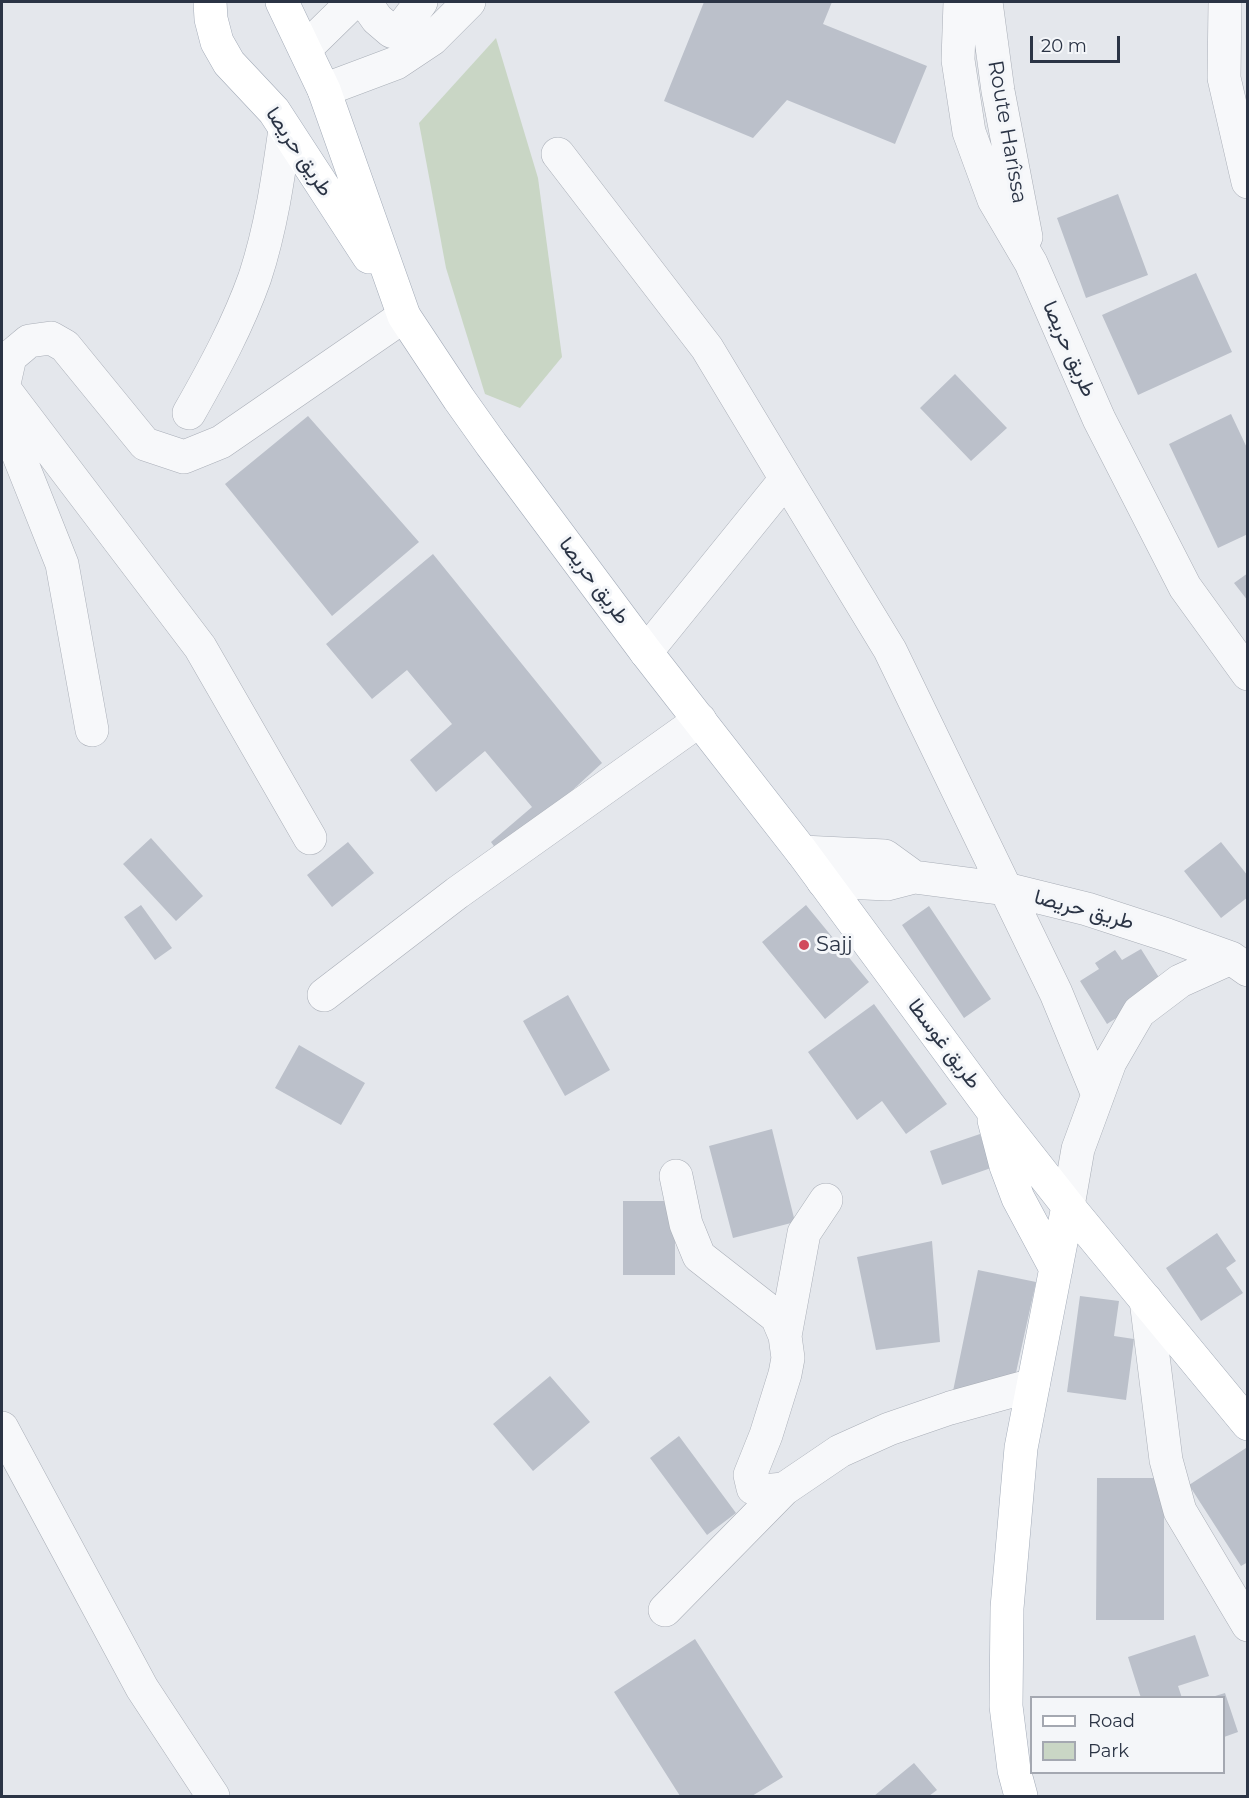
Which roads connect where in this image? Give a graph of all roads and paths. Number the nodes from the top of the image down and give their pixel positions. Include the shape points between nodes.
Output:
1 (210, 2) edge
2 (282, 2) edge
3 (353, 2) edge
4 (366, 2) edge
5 (422, 2) edge
6 (469, 2) edge
7 (960, 2) edge
8 (986, 2) edge
9 (1225, 2) edge
10 (305, 49) junction
11 (324, 90) junction
12 (285, 129) junction
13 (558, 154) dead end
14 (1248, 182) edge
15 (1031, 263) junction
16 (401, 309) junction
17 (3, 388) junction
18 (189, 413) dead end
19 (786, 479) junction
20 (646, 652) junction
21 (1248, 674) edge
22 (700, 720) junction
23 (92, 730) dead end
24 (310, 838) dead end
25 (802, 852) junction
26 (914, 877) junction
27 (823, 881) junction
28 (1005, 890) junction
29 (1239, 964) edge
30 (324, 995) dead end
31 (1098, 1095) junction
32 (990, 1107) junction
33 (676, 1176) dead end
34 (826, 1200) dead end
35 (1068, 1206) junction
36 (1056, 1269) junction
37 (1146, 1300) junction
38 (785, 1336) junction
39 (1033, 1385) junction
40 (1248, 1424) edge
41 (2, 1428) edge
42 (784, 1489) junction
43 (665, 1610) dead end
44 (1248, 1625) edge
45 (213, 1797) edge
46 (1021, 1797) edge

1 - 12 main road, طريق حريصا via 218,42 229,63
2 - 10 main road, طريق حريصا
3 - 10 street
4 - 5 street via 391,31 403,26
6 - 11 street via 432,39 396,63
7 - 15 street, طريق حريصا via 958,60 969,132 994,200
8 - 15 street, Route Harîssa via 998,91
9 - 14 street via 1224,78
10 - 11 main road, طريق حريصا
11 - 16 main road, طريق حريصا
12 - 16 main road, طريق حريصا
12 - 18 street via 275,204 255,277 226,347
13 - 19 street via 707,348
15 - 21 street, طريق حريصا via 1099,419 1185,586
16 - 17 street via 221,442 184,457 145,444 65,346 51,338 29,341 10,357
16 - 20 main road, طريق حريصا via 491,444
17 - 23 street via 13,441 62,564
17 - 24 street via 200,647
19 - 20 street
19 - 28 street via 890,650
20 - 22 main road, طريق حريصا
22 - 25 main road, طريق حريصا
22 - 30 street via 457,893
25 - 26 street, طريق حريصا via 885,856
25 - 27 main road, طريق حريصا
26 - 27 street, طريق حريصا via 887,884
26 - 28 street, طريق حريصا
27 - 32 main road, طريق غوسطا
28 - 29 street, طريق حريصا via 1087,909 1167,934
28 - 31 street via 1056,993
29 - 31 street via 1180,981 1139,1012 1110,1062
31 - 35 street via 1078,1149
32 - 35 main road, طريق غوسطا
32 - 36 main road via 1018,1198
33 - 38 street via 686,1224 699,1256 777,1317
34 - 38 street via 804,1233
35 - 36 main road
35 - 37 main road, طريق غوسطا
36 - 39 main road
37 - 40 main road, طريق غوسطا
37 - 44 street via 1166,1460 1180,1511
38 - 42 street via 785,1374 750,1475 753,1488
39 - 42 street via 889,1429 840,1451
39 - 46 main road via 1021,1448 1007,1608 1006,1706
41 - 45 street via 142,1688
42 - 43 street

